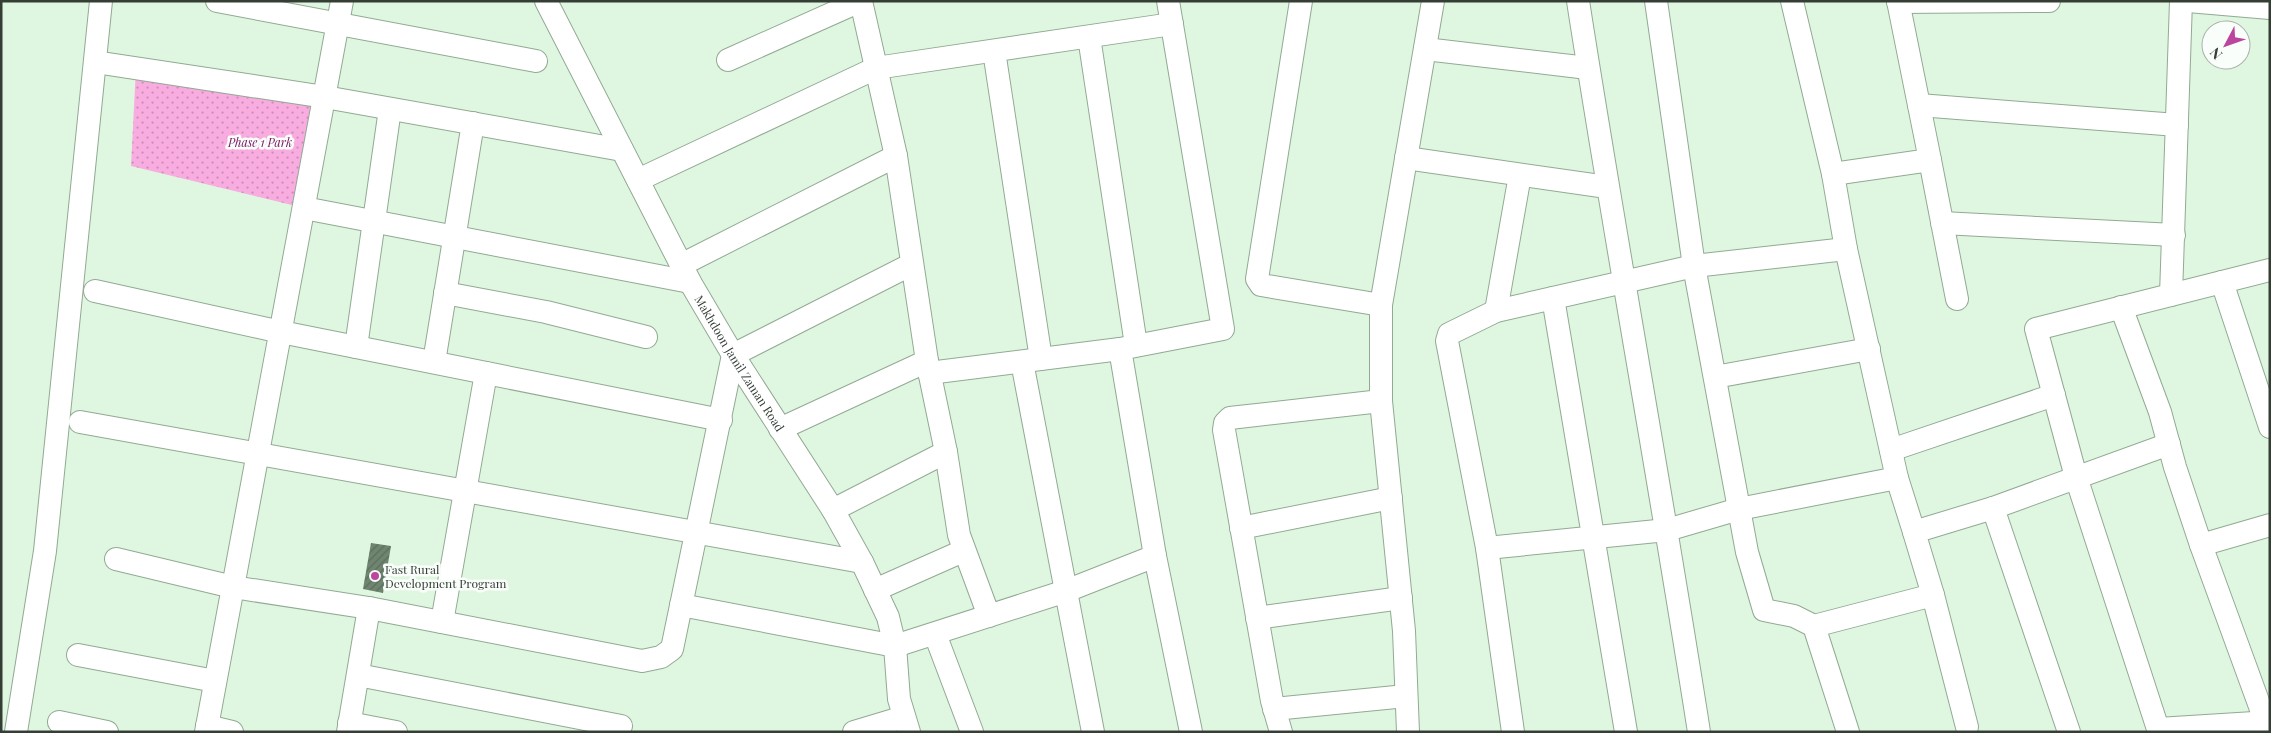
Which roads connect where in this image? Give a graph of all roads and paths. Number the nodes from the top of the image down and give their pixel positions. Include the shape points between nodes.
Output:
1 (101, 1) edge
2 (217, 1) edge
3 (342, 1) edge
4 (546, 1) edge
5 (861, 1) edge
6 (1168, 1) edge
7 (1301, 1) edge
8 (1432, 1) edge
9 (1578, 1) edge
10 (1656, 1) edge
11 (1792, 1) edge
12 (2050, 1) edge
13 (2181, 1) edge
14 (2188, 1) edge
15 (1898, 2) edge
16 (2270, 8) edge
17 (338, 24) junction
18 (1172, 24) junction
19 (1089, 37) junction
20 (1424, 49) junction
21 (994, 51) junction
22 (728, 60) dead end
23 (536, 61) dead end
24 (95, 62) junction
25 (876, 68) junction
26 (1588, 68) junction
27 (325, 97) junction
28 (1919, 105) junction
29 (390, 109) junction
30 (473, 123) junction
31 (2177, 125) junction
32 (622, 150) junction
33 (896, 156) junction
34 (1406, 158) junction
35 (1930, 160) junction
36 (1833, 174) junction
37 (1520, 175) junction
38 (638, 180) junction
39 (1607, 187) junction
40 (304, 208) junction
41 (373, 221) junction
42 (1942, 223) junction
43 (2174, 235) junction
44 (456, 237) junction
45 (1846, 249) junction
46 (912, 264) junction
47 (1694, 266) junction
48 (2270, 270) edge
49 (685, 273) junction
50 (1622, 282) junction
51 (2222, 282) junction
52 (95, 291) dead end
53 (445, 293) junction
54 (2171, 295) junction
55 (1554, 298) junction
56 (1957, 299) dead end
57 (1381, 305) junction
58 (2121, 307) junction
59 (1496, 311) junction
60 (281, 332) junction
61 (646, 337) dead end
62 (356, 347) junction
63 (1128, 347) junction
64 (1869, 350) junction
65 (733, 355) junction
66 (1032, 361) junction
67 (434, 362) junction
68 (928, 367) junction
69 (486, 373) junction
70 (1715, 377) junction
71 (2054, 395) junction
72 (1381, 401) junction
73 (721, 420) junction
74 (80, 422) dead end
75 (2270, 427) edge
76 (780, 429) junction
77 (2168, 444) junction
78 (1891, 450) junction
79 (946, 452) junction
80 (258, 454) junction
81 (2076, 477) junction
82 (1897, 478) junction
83 (466, 492) junction
84 (1391, 498) junction
85 (1994, 508) junction
86 (1739, 509) junction
87 (833, 510) junction
88 (2270, 526) edge
89 (1241, 528) junction
90 (1668, 530) junction
91 (1914, 532) junction
92 (698, 533) junction
93 (1593, 536) junction
94 (2201, 545) junction
95 (1487, 548) junction
96 (964, 551) junction
97 (1155, 556) junction
98 (116, 559) dead end
99 (862, 562) junction
100 (233, 587) junction
101 (875, 590) junction
102 (1066, 592) junction
103 (1933, 595) junction
104 (1401, 598) junction
105 (681, 605) junction
106 (369, 608) junction
107 (989, 616) junction
108 (1257, 618) junction
109 (442, 622) junction
110 (1814, 626) junction
111 (935, 634) junction
112 (895, 646) junction
113 (78, 655) dead end
114 (358, 675) junction
115 (215, 681) junction
116 (1406, 696) junction
117 (1274, 709) junction
118 (59, 722) dead end
119 (2268, 723) edge
120 (906, 724) edge
121 (621, 726) dead end
122 (12, 727) edge
123 (1966, 727) dead end
124 (348, 728) edge
125 (207, 729) edge
126 (106, 732) edge
127 (232, 732) edge
128 (396, 732) edge
129 (854, 732) edge
130 (972, 732) edge
131 (1093, 732) edge
132 (1191, 732) edge
133 (1281, 732) edge
134 (1408, 732) edge
135 (1513, 732) edge
136 (1626, 732) edge
137 (1699, 732) edge
138 (1848, 732) edge
139 (2069, 732) edge

1 - 24 street
2 - 17 street
3 - 17 street
4 - 32 street, Makhdoon Jamil Zaman Road
5 - 22 street
5 - 25 street
6 - 18 street
7 - 57 street via 1257,279 1261,285
8 - 20 street
9 - 26 street
10 - 47 street
11 - 36 street
12 - 15 street
13 - 31 street
14 - 16 street
15 - 28 street
17 - 23 street
17 - 27 street
18 - 19 street
18 - 63 street via 1223,329
19 - 21 street
19 - 63 street
20 - 26 street
20 - 34 street
21 - 25 street
21 - 66 street
24 - 27 street
24 - 122 street via 45,551
25 - 33 street
25 - 38 street
26 - 39 street
27 - 29 street
27 - 40 street
28 - 31 street
28 - 35 street
29 - 30 street
29 - 41 street
30 - 32 street
30 - 44 street
31 - 43 street
32 - 38 street, Makhdoon Jamil Zaman Road
33 - 46 street
33 - 49 street
34 - 37 street
34 - 57 street
35 - 36 street
35 - 42 street
36 - 45 street
37 - 39 street
37 - 59 street
38 - 49 street, Makhdoon Jamil Zaman Road
39 - 50 street
40 - 41 street
40 - 60 street
41 - 44 street
41 - 62 street
42 - 43 street
42 - 56 street
43 - 54 street
44 - 49 street
44 - 53 street
45 - 47 street
45 - 64 street
46 - 65 street
46 - 68 street
47 - 50 street
47 - 70 street
48 - 51 street
49 - 65 street, Makhdoon Jamil Zaman Road
50 - 55 street
50 - 90 street
51 - 54 street
51 - 75 street
52 - 60 street
53 - 61 street via 546,312
53 - 67 street
54 - 58 street
55 - 59 street
55 - 93 street
57 - 72 street
58 - 71 street via 2036,329
58 - 77 street via 2160,412
59 - 95 street via 1449,334 1447,341
60 - 62 street
60 - 80 street
62 - 67 street
63 - 66 street
63 - 97 street
64 - 70 street
64 - 78 street
65 - 73 street
65 - 76 street, Makhdoon Jamil Zaman Road
66 - 68 street
66 - 102 street
67 - 69 street
68 - 76 street
68 - 79 street
69 - 73 street
69 - 83 street
70 - 86 street
71 - 78 street
71 - 81 street
72 - 84 street
72 - 89 street via 1230,418 1224,430
73 - 92 street
74 - 80 street
76 - 87 street, Makhdoon Jamil Zaman Road
77 - 81 street
77 - 94 street
78 - 82 street
79 - 87 street
79 - 96 street
80 - 83 street
80 - 100 street
81 - 85 street
81 - 119 street via 2158,729
82 - 86 street
82 - 91 street
83 - 92 street
83 - 109 street
84 - 89 street
84 - 104 street
85 - 91 street
85 - 139 street
86 - 90 street
86 - 110 street via 1746,552 1764,610 1794,616
87 - 99 street, Makhdoon Jamil Zaman Road
88 - 94 street
89 - 108 street
90 - 93 street
90 - 137 street
91 - 103 street
92 - 99 street
92 - 105 street
93 - 95 street
93 - 136 street
94 - 119 street
95 - 135 street
96 - 101 street
96 - 107 street
97 - 102 street
97 - 132 street
98 - 100 street
99 - 101 street, Makhdoon Jamil Zaman Road
100 - 106 street
100 - 115 street
101 - 112 street, Makhdoon Jamil Zaman Road via 888,617
102 - 107 street
102 - 131 street
103 - 110 street
103 - 123 street
104 - 108 street
104 - 116 street
105 - 109 street via 672,649 660,657 642,661
105 - 112 street
106 - 109 street
106 - 114 street
107 - 111 street
108 - 117 street
110 - 138 street
111 - 112 street
111 - 130 street
112 - 120 street, Makhdoon Jamil Zaman Road via 899,699
113 - 115 street
114 - 121 street
114 - 124 street
115 - 125 street
116 - 117 street
116 - 134 street
117 - 133 street
118 - 126 street
120 - 129 street
124 - 128 street
125 - 127 street

